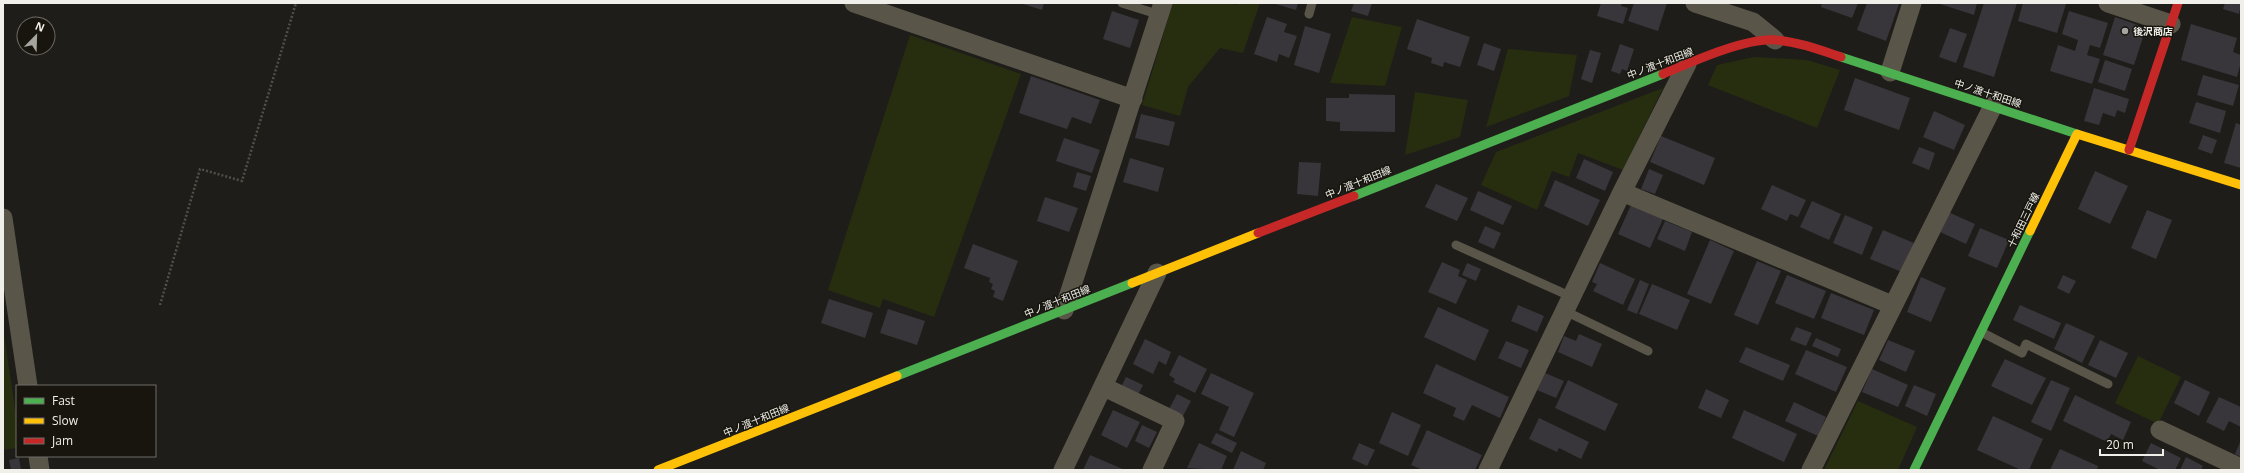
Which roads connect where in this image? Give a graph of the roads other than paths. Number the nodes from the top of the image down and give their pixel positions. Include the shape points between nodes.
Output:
1 (854, 3) edge
2 (1122, 3) edge
3 (1312, 3) edge
4 (1695, 3) edge
5 (1912, 3) edge
6 (2108, 3) edge
7 (2178, 3) edge
8 (1161, 9) edge
9 (1309, 14) dead end
10 (2171, 24) junction
11 (1775, 40) junction
12 (1687, 64) junction
13 (1890, 72) junction
14 (1133, 99) junction
15 (1994, 106) junction
16 (2077, 134) junction
17 (2129, 150) junction
18 (2241, 185) edge
19 (1622, 192) junction
20 (3, 218) edge
21 (1456, 245) dead end
22 (1157, 273) junction
23 (1568, 304) junction
24 (1892, 305) junction
25 (1064, 310) junction
26 (1981, 332) junction
27 (1648, 351) dead end
28 (2108, 384) dead end
29 (28, 385) edge
30 (1104, 387) junction
31 (2160, 430) dead end
32 (38, 457) edge
33 (2241, 468) edge
34 (40, 470) edge
35 (658, 470) edge
36 (1063, 470) edge
37 (1152, 470) edge
38 (1488, 470) edge
39 (1811, 470) edge
40 (1914, 470) edge

1 - 14 street
2 - 8 lane
3 - 9 lane
4 - 11 street via 1753,22
5 - 13 street
6 - 10 street
7 - 10 main road
8 - 14 street
10 - 17 main road
11 - 12 main road, 中ノ渡十和田線 via 1746,44
11 - 13 main road, 中ノ渡十和田線 via 1809,46
12 - 19 street
12 - 22 main road, 中ノ渡十和田線
13 - 15 main road, 中ノ渡十和田線
14 - 25 street
15 - 16 main road, 中ノ渡十和田線
15 - 24 street
16 - 17 main road
16 - 26 main road, 十和田三戸線
17 - 18 main road
19 - 23 street
19 - 24 street
20 - 29 street
21 - 23 lane
22 - 25 main road, 中ノ渡十和田線
22 - 30 street
23 - 27 lane
23 - 38 street
24 - 39 street
25 - 35 main road, 中ノ渡十和田線
26 - 28 lane via 2022,352 2026,344
26 - 40 main road, 十和田三戸線
30 - 36 street
30 - 37 street via 1175,421
31 - 33 street
32 - 34 street

